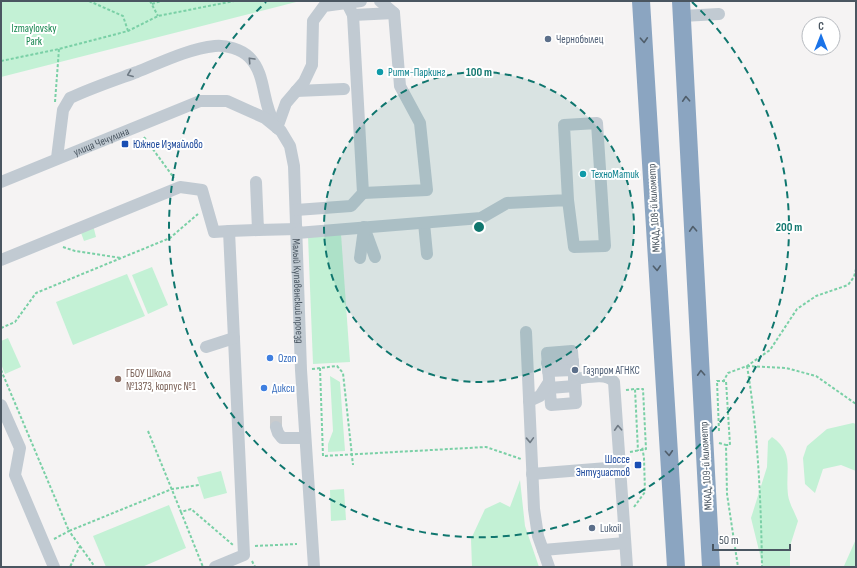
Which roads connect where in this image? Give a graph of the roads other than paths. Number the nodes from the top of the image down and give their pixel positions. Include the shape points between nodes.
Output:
1 (361, 1) edge
2 (380, 1) edge
3 (642, 1) edge
4 (347, 3) junction
5 (682, 9) edge
6 (394, 13) junction
7 (719, 14) dead end
8 (353, 16) junction
9 (344, 89) dead end
10 (296, 91) junction
11 (265, 96) junction
12 (200, 101) joint
13 (243, 108) junction
14 (277, 128) junction
15 (59, 142) junction
16 (76, 150) junction
17 (57, 158) junction
18 (1, 182) edge
19 (256, 182) dead end
20 (363, 193) junction
21 (568, 200) junction
22 (296, 210) junction
23 (424, 223) junction
24 (364, 228) junction
25 (258, 230) junction
26 (229, 231) junction
27 (297, 231) junction
28 (426, 254) dead end
29 (375, 257) dead end
30 (360, 258) dead end
31 (1, 260) edge
32 (526, 332) dead end
33 (234, 338) junction
34 (206, 348) dead end
35 (574, 378) junction
36 (549, 380) junction
37 (529, 401) junction
38 (1, 405) edge
39 (276, 427) dead end
40 (305, 438) junction
41 (620, 467) junction
42 (532, 468) junction
43 (673, 517) junction
44 (625, 543) junction
45 (543, 550) junction
46 (54, 567) edge
47 (215, 567) edge
48 (314, 567) edge
49 (549, 567) edge
50 (627, 567) edge
51 (663, 567) edge
52 (676, 567) edge
53 (711, 567) edge

1 - 4 street
2 - 6 street
3 -> 43 highway, МКАД, 108-й километр
4 - 8 street
4 - 10 street via 324,6 313,21 312,65 304,82
5 - 7 street
53 -> 5 highway, МКАД, 109-й километр
6 - 8 street
6 - 20 street via 400,86 420,123 426,190
8 - 20 street
9 - 10 street
10 - 14 street via 286,103
11 - 13 street via 258,109
11 - 14 street via 268,113
11 -> 15 street via 257,66 248,56 231,48 216,46 186,53 70,98 62,110
12 - 13 street, Малый Купавенский проезд via 227,101
12 - 16 street, улица Чечулина
13 - 14 street, Малый Купавенский проезд via 265,118
14 - 22 street, Малый Купавенский проезд via 290,146 294,166
15 - 16 street
15 - 17 street
16 - 17 street, улица Чечулина
17 - 18 street, улица Чечулина
19 - 25 street
20 - 22 street via 351,206
21 - 21 street via 574,248 605,246 598,123 564,125
21 - 23 street via 507,203 486,218
22 - 27 street, Малый Купавенский проезд
23 - 24 street
23 - 28 street
24 - 27 street
24 - 29 street
24 - 30 street
25 - 26 street
25 - 27 street
26 - 31 street via 214,232 202,190 180,187
26 - 33 street
27 - 40 street, Малый Купавенский проезд
32 - 37 street
33 - 34 street
33 - 47 street via 244,551
35 - 36 street
35 - 36 street
35 - 36 street via 576,403 550,405
41 -> 35 street via 612,378
36 - 37 street via 540,396
37 -> 42 street
38 - 46 street via 20,448 15,475
39 - 40 street via 282,438
40 - 48 street, Малый Купавенский проезд
41 - 42 street
41 - 44 street
42 - 45 street via 535,522
43 - 51 highway
43 - 52 highway
44 - 45 street
44 - 50 street
45 - 49 street

